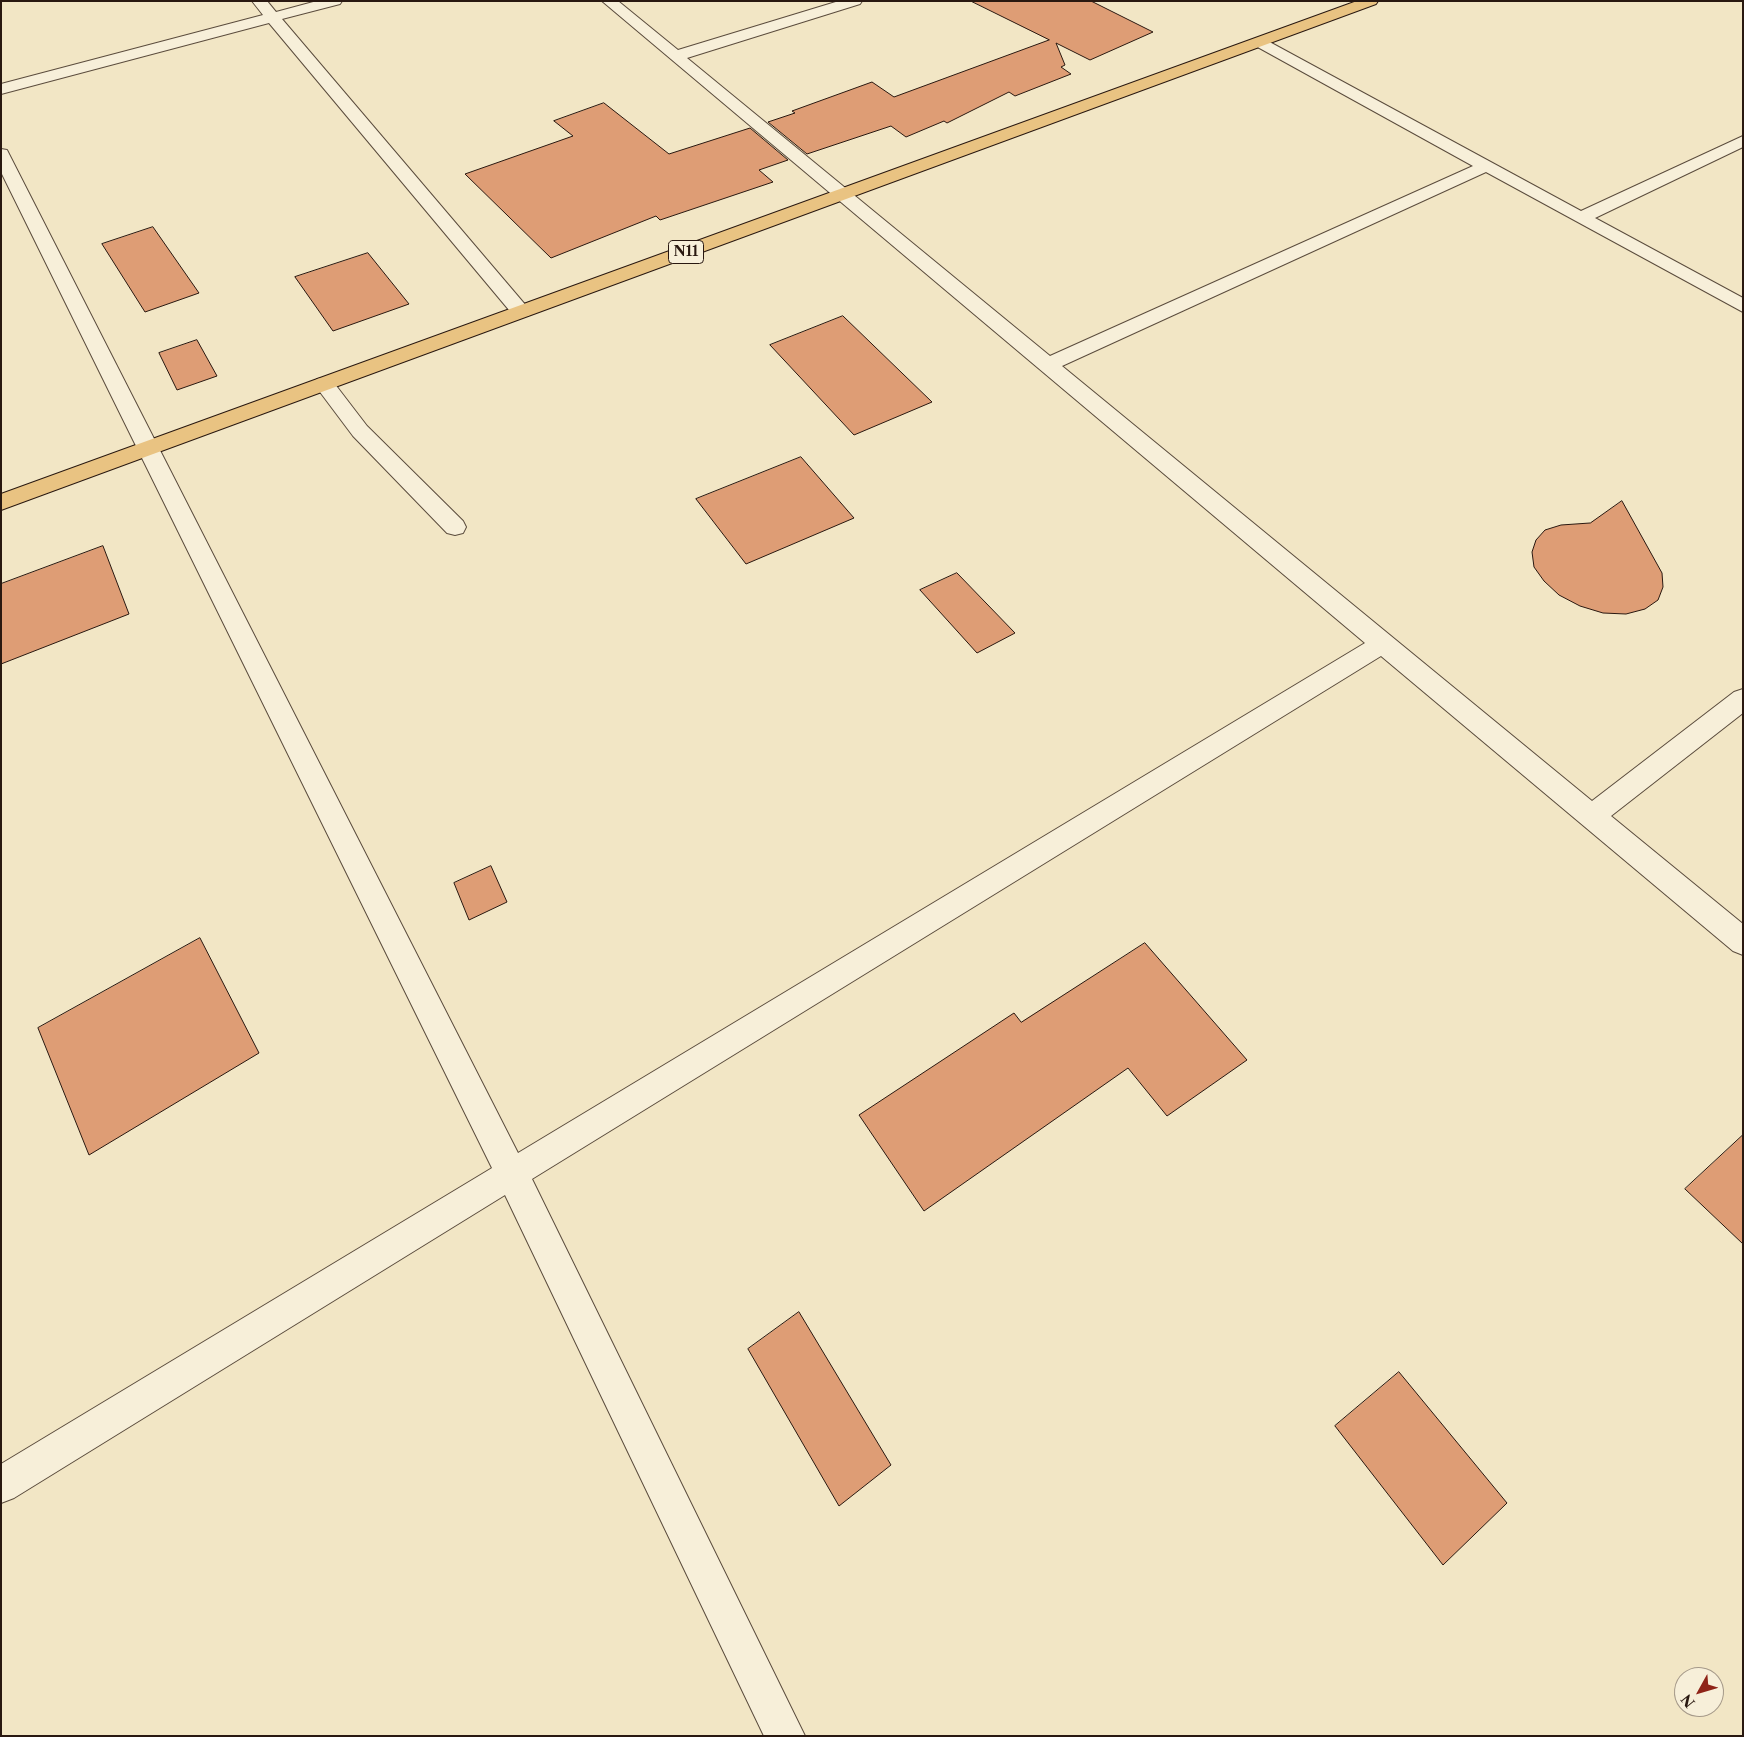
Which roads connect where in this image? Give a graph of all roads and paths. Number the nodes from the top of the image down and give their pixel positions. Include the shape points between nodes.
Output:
1 (260, 1) edge
2 (335, 1) edge
3 (609, 1) edge
4 (855, 1) edge
5 (1371, 1) edge
6 (273, 18) junction
7 (1259, 42) junction
8 (676, 56) junction
9 (1, 88) edge
10 (1743, 141) edge
11 (1, 154) edge
12 (1486, 166) junction
13 (843, 194) junction
14 (1580, 218) junction
15 (1743, 306) edge
16 (521, 312) junction
17 (1047, 365) junction
18 (324, 384) junction
19 (148, 448) junction
20 (1, 502) edge
21 (455, 527) dead end
22 (1382, 644) junction
23 (1743, 699) edge
24 (1591, 816) junction
25 (1743, 942) edge
26 (512, 1174) junction
27 (1, 1485) edge
28 (785, 1736) edge

1 - 6 street
2 - 6 street
3 - 8 street
4 - 8 street
5 - 7 main road, N11
6 - 9 street
6 - 16 street
7 - 12 street
7 - 13 main road, N11
8 - 13 street
10 - 14 street
11 - 19 street
12 - 14 street
12 - 17 street
13 - 16 main road, N11
13 - 17 street
14 - 15 street
16 - 18 main road, N11
17 - 22 street
18 - 19 main road, N11
18 - 21 street via 360,431
19 - 20 main road, N11
19 - 26 street
22 - 24 street
22 - 26 street
23 - 24 street
24 - 25 street
26 - 27 street
26 - 28 street

